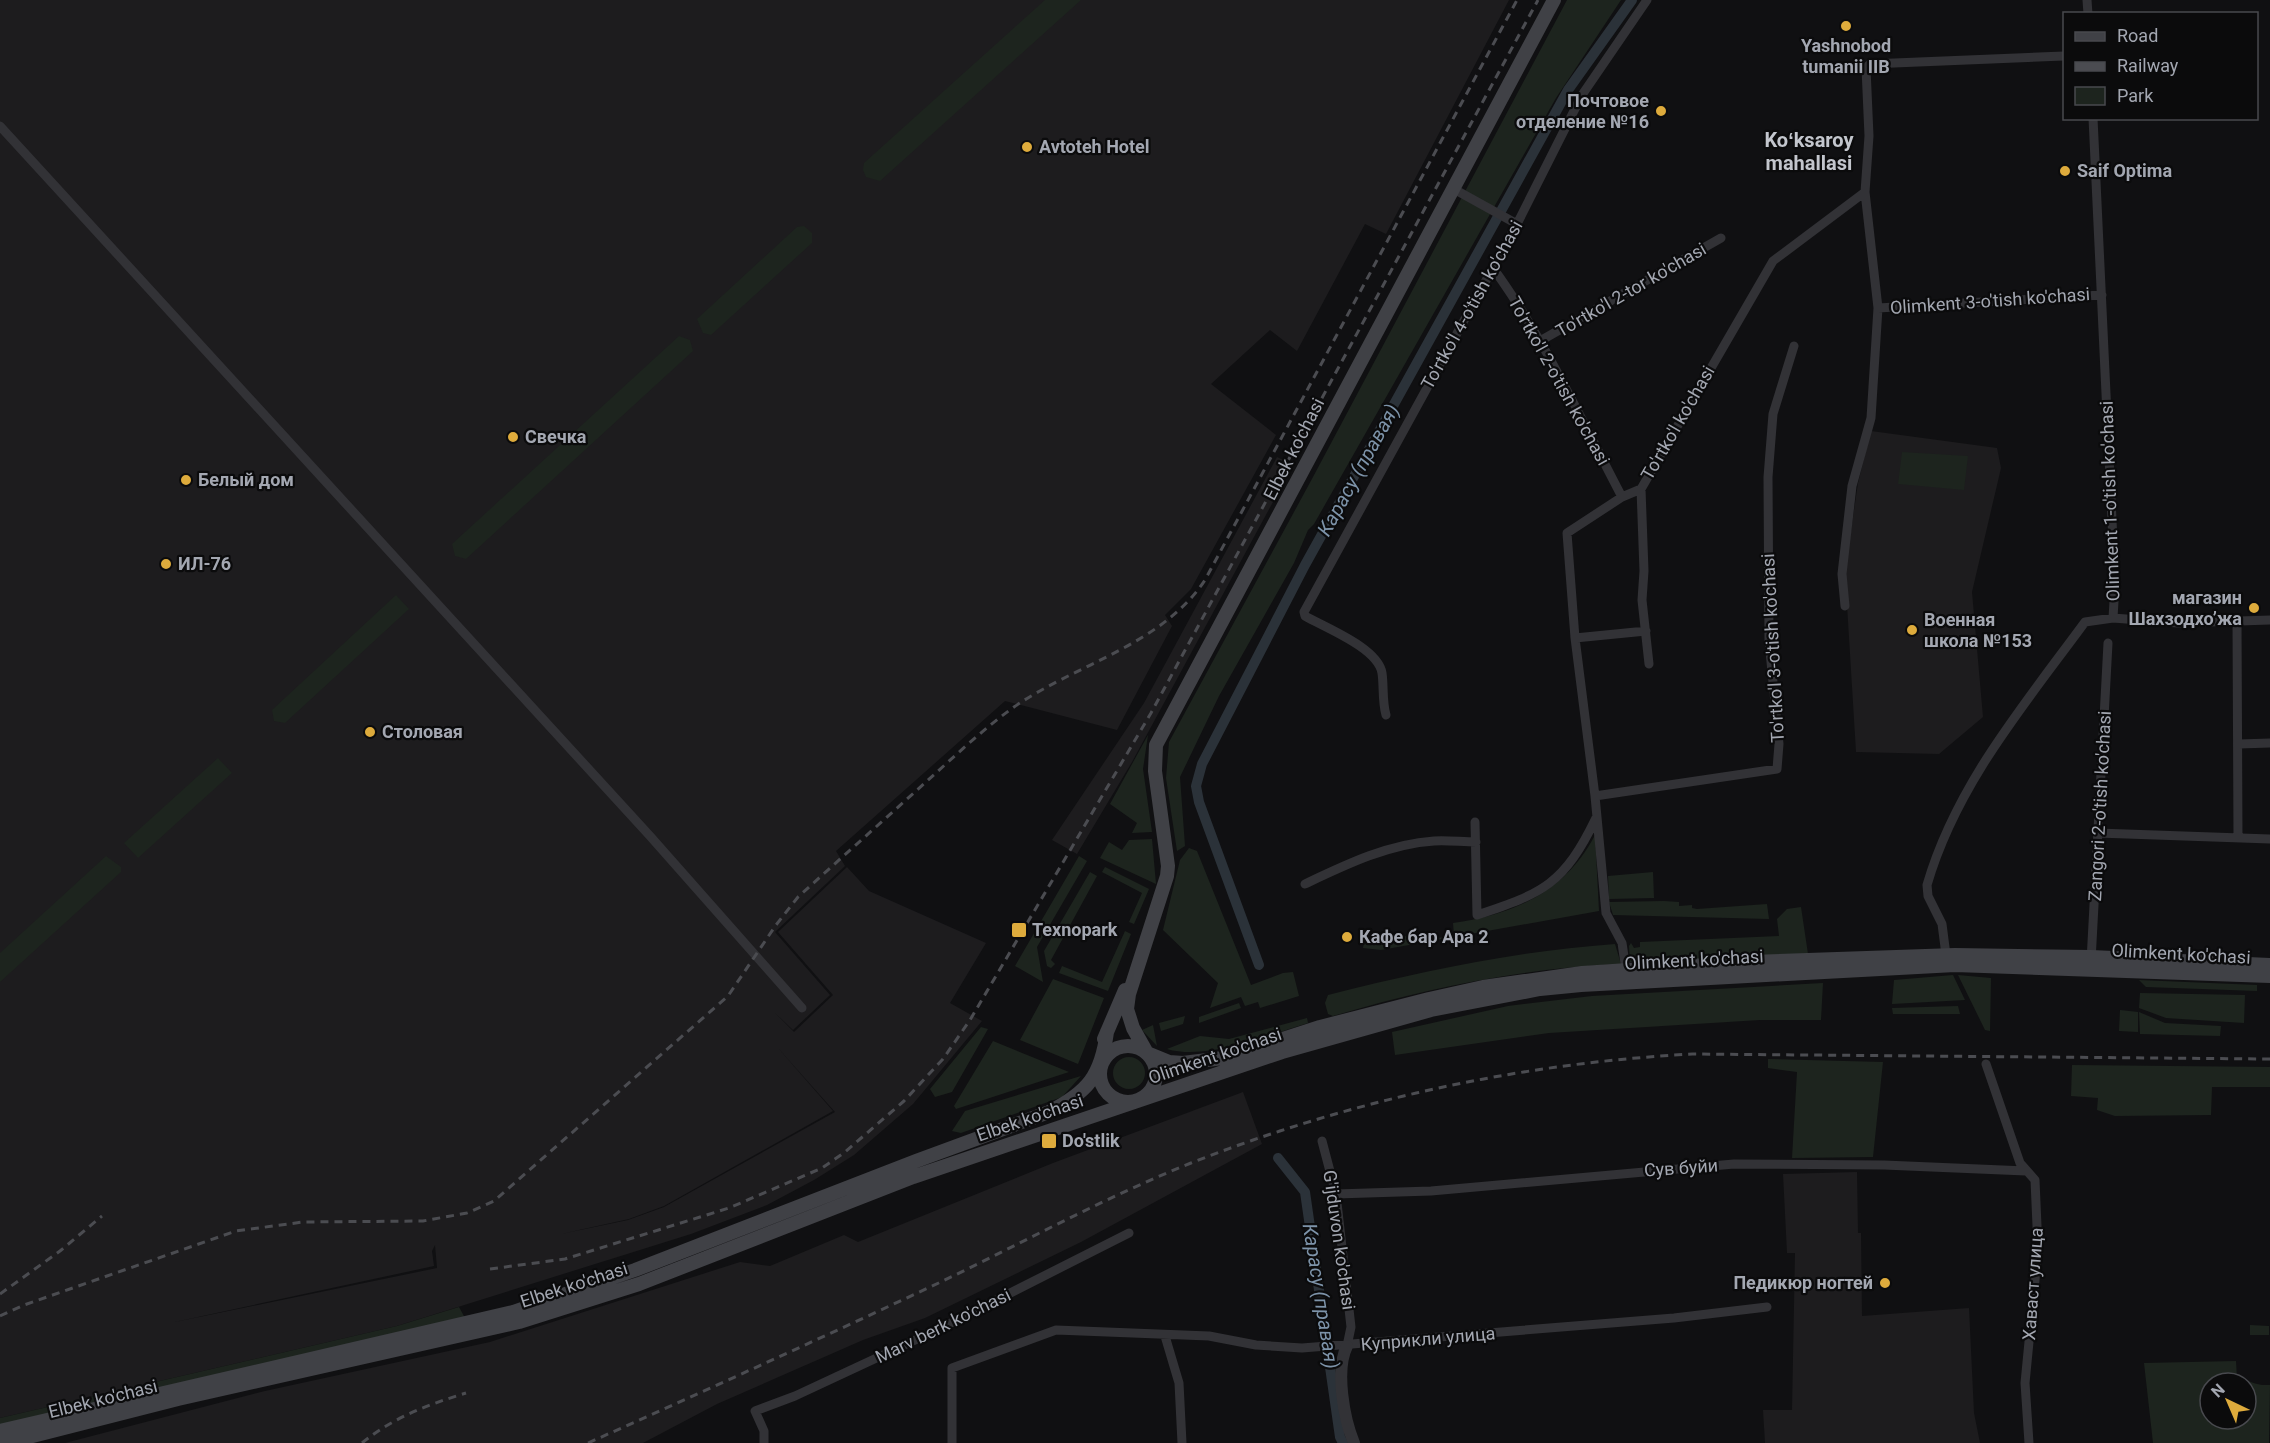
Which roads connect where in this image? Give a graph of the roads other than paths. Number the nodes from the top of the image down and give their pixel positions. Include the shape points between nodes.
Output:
1 (1554, 0) edge
2 (1647, 0) edge
3 (2063, 56) edge
4 (2093, 120) edge
5 (0, 126) edge
6 (1452, 188) junction
7 (1865, 192) junction
8 (1517, 224) junction
9 (1721, 238) dead end
10 (1493, 268) junction
11 (2102, 295) junction
12 (1878, 308) junction
13 (1540, 341) junction
14 (1794, 346) dead end
15 (1641, 489) junction
16 (1622, 497) junction
17 (1845, 606) dead end
18 (2113, 618) junction
19 (2270, 620) edge
20 (2237, 622) junction
21 (1646, 631) junction
22 (1575, 638) junction
23 (2108, 643) dead end
24 (1649, 663) dead end
25 (1386, 715) dead end
26 (2270, 743) edge
27 (2239, 744) junction
28 (1595, 796) junction
29 (1598, 816) junction
30 (1475, 822) dead end
31 (2098, 833) junction
32 (2238, 837) junction
33 (2270, 839) edge
34 (1476, 842) junction
35 (1305, 884) dead end
36 (1149, 933) junction
37 (1946, 956) junction
38 (2091, 962) junction
39 (2270, 965) edge
40 (1626, 970) junction
41 (2270, 976) edge
42 (802, 1008) dead end
43 (1107, 1032) junction
44 (1147, 1053) junction
45 (1102, 1063) junction
46 (1986, 1064) dead end
47 (1136, 1101) junction
48 (1067, 1103) junction
49 (1322, 1141) dead end
50 (2026, 1171) junction
51 (1336, 1194) junction
52 (1129, 1233) dead end
53 (1767, 1307) dead end
54 (1165, 1336) junction
55 (1342, 1346) junction
56 (0, 1431) edge
57 (5, 1443) edge
58 (764, 1443) edge
59 (952, 1443) edge
60 (1182, 1443) edge
61 (1354, 1443) edge
62 (2029, 1443) edge

1 - 6 main road, Elbek ko'chasi
2 - 8 street, To'rtko'l 4-o'tish ko'chasi via 1582,95
3 - 7 street via 1869,65
4 - 11 street, Olimkent 1-o'tish ko'chasi
5 - 42 street via 650,836
6 - 8 street
6 - 36 main road, Elbek ko'chasi via 1156,744 1155,771 1168,866
7 - 12 street
7 - 15 street, To'rtko'l ko'chasi via 1773,261
8 - 10 street, To'rtko'l 4-o'tish ko'chasi
9 - 13 street, To'rtko'l 2-tor ko'chasi
10 - 13 street, To'rtko'l 2-o'tish ko'chasi
10 - 25 street, To'rtko'l 4-o'tish ko'chasi via 1304,612 1373,656 1382,673
11 - 12 street, Olimkent 3-o'tish ko'chasi
11 - 18 street, Olimkent 1-o'tish ko'chasi via 2115,584
12 - 17 street via 1871,418 1852,486 1842,574
13 - 16 street, To'rtko'l 2-o'tish ko'chasi
14 - 28 street, To'rtko'l 3-o'tish ko'chasi via 1773,414 1768,477 1769,641 1779,744 1777,770
15 - 16 street, To'rtko'l ko'chasi
15 - 21 street
16 - 22 street, To'rtko'l ko'chasi via 1567,533
18 - 20 street
18 - 37 street, Olimkent 1-o'tish ko'chasi via 2085,622 2009,723 1950,820 1927,885 1928,896 1942,924
19 - 20 street
20 - 27 street
21 - 22 street
21 - 24 street
22 - 28 street, To'rtko'l ko'chasi
23 - 31 street, Zangori 2-o'tish ko'chasi
26 - 27 street
27 - 32 street
28 - 29 street, To'rtko'l ko'chasi
29 - 34 street via 1579,852 1548,886 1477,915
29 - 40 street, To'rtko'l ko'chasi via 1606,913 1622,944
30 - 34 street
31 - 32 street
31 - 38 street, Zangori 2-o'tish ko'chasi
32 - 33 street
34 - 35 street via 1434,841 1394,848
36 - 43 main road, Elbek ko'chasi
36 - 44 main road, Elbek ko'chasi via 1127,1004 1133,1028
37 - 38 main road, Olimkent ko'chasi
37 - 40 main road, Olimkent ko'chasi
38 - 39 main road, Olimkent ko'chasi
38 - 41 main road, Olimkent ko'chasi
38 - 47 main road, Olimkent ko'chasi via 1955,965 1540,989 1378,1023
40 - 44 main road, Olimkent ko'chasi via 1537,978 1435,997 1207,1061 1169,1062
43 - 45 main road, Elbek ko'chasi
43 - 48 main road, Elbek ko'chasi via 1088,1074
44 - 45 main road via 1135,1047 1122,1047
44 - 47 main road via 1155,1068 1155,1080 1150,1092
45 - 47 main road via 1100,1078 1105,1091 1117,1100
45 - 48 main road, Elbek ko'chasi via 1089,1085
46 - 50 street, Хаваст улица
47 - 57 main road, Elbek ko'chasi via 913,1177 639,1284 519,1322 178,1399
48 - 56 main road, Elbek ko'chasi via 635,1270 513,1312
49 - 51 street, G'ijduvon ko'chasi
50 - 51 street, Сув буйи via 1734,1164 1431,1191
50 - 62 street, Хаваст улица via 2035,1180 2038,1249 2025,1383
51 - 55 street, G'ijduvon ko'chasi via 1352,1327
52 - 58 street, Marv berk ko'chasi via 944,1327 755,1411
53 - 55 street, Куприкли улица
54 - 55 street, Куприкли улица via 1209,1336 1256,1345
54 - 59 street, Куприкли улица via 1056,1330 952,1368
54 - 60 street via 1179,1383
55 - 61 street, G'ijduvon ko'chasi via 1344,1404

